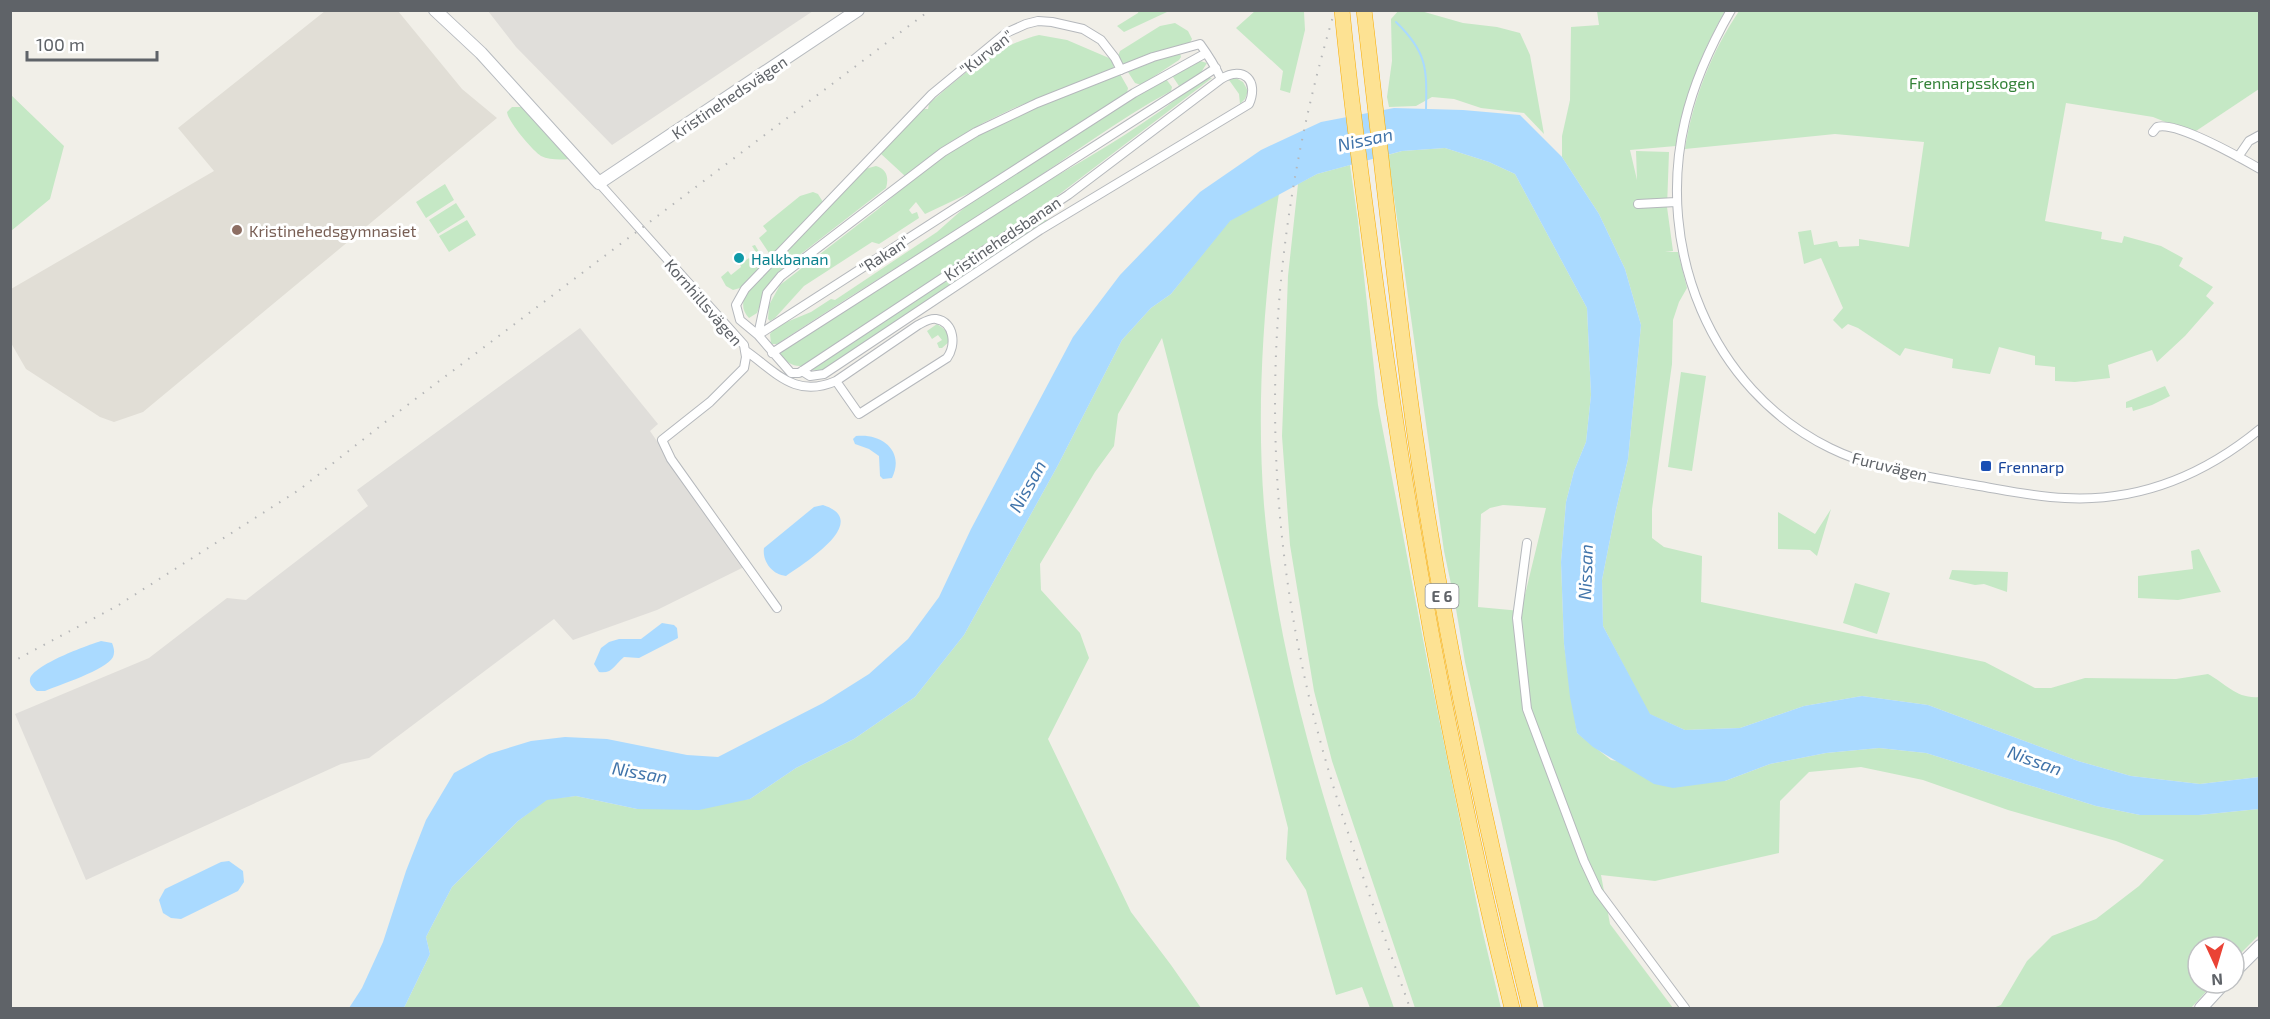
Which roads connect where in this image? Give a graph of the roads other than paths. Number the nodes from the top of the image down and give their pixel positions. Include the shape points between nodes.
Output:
1 (435, 10) edge
2 (858, 10) edge
3 (1342, 10) edge
4 (1365, 10) edge
5 (1731, 10) edge
6 (1206, 52) junction
7 (1216, 68) junction
8 (1121, 70) junction
9 (1221, 79) junction
10 (2153, 132) dead end
11 (2259, 135) edge
12 (2238, 157) junction
13 (2259, 170) edge
14 (599, 183) junction
15 (1676, 202) junction
16 (1638, 204) dead end
17 (758, 335) junction
18 (746, 351) junction
19 (772, 353) junction
20 (798, 372) junction
21 (836, 381) junction
22 (788, 382) junction
23 (2259, 429) edge
24 (1527, 543) dead end
25 (777, 609) dead end
26 (2259, 946) edge
27 (2246, 960) edge
28 (2213, 995) edge
29 (1512, 1008) edge
30 (1530, 1008) edge
31 (1685, 1008) edge
32 (2201, 1008) edge

1 - 14 street, Kornhillsvägen via 481,53
2 - 14 street, Kristinehedsvägen
3 - 29 highway, E 6 via 1398,441 1438,678
4 - 30 highway, E 6 via 1405,361 1437,570 1479,790
5 - 15 street, Furuvägen via 1711,47 1685,121
6 - 7 street
6 - 8 street via 1200,44
6 - 17 street, "Rakan" via 1134,93
7 - 9 street
7 - 19 street
8 - 17 street via 1002,118 943,152 781,276 767,293
8 - 17 street, "Kurvan" via 1101,40 1083,29 1052,22 1026,24 1006,33 932,94 739,298 736,305 740,320
9 - 20 street, Kristinehedsbanan via 1068,195
9 - 20 street via 1235,73 1249,78 1253,92 1249,104 1041,230 824,374 810,376
10 - 12 street via 2157,127 2170,127
11 - 12 street via 2249,141
12 - 13 street
14 - 18 street, Kornhillsvägen
15 - 16 street
15 - 23 street, Furuvägen via 1683,253 1695,294 1711,334 1734,369 1759,398 1794,426 1829,448 1861,461 2035,495 2100,497 2147,489 2200,470
17 - 19 street
18 - 22 street
18 - 25 street, Kornhillsvägen via 744,368 710,402 662,440 671,459
19 - 20 street via 791,373
20 - 22 street, Kristinehedsbanan
21 - 21 street via 930,319 944,322 953,337 952,352 947,358 859,414
21 - 22 street via 811,388
24 - 31 street via 1517,618 1527,709 1598,891
26 - 27 street
28 - 32 street

